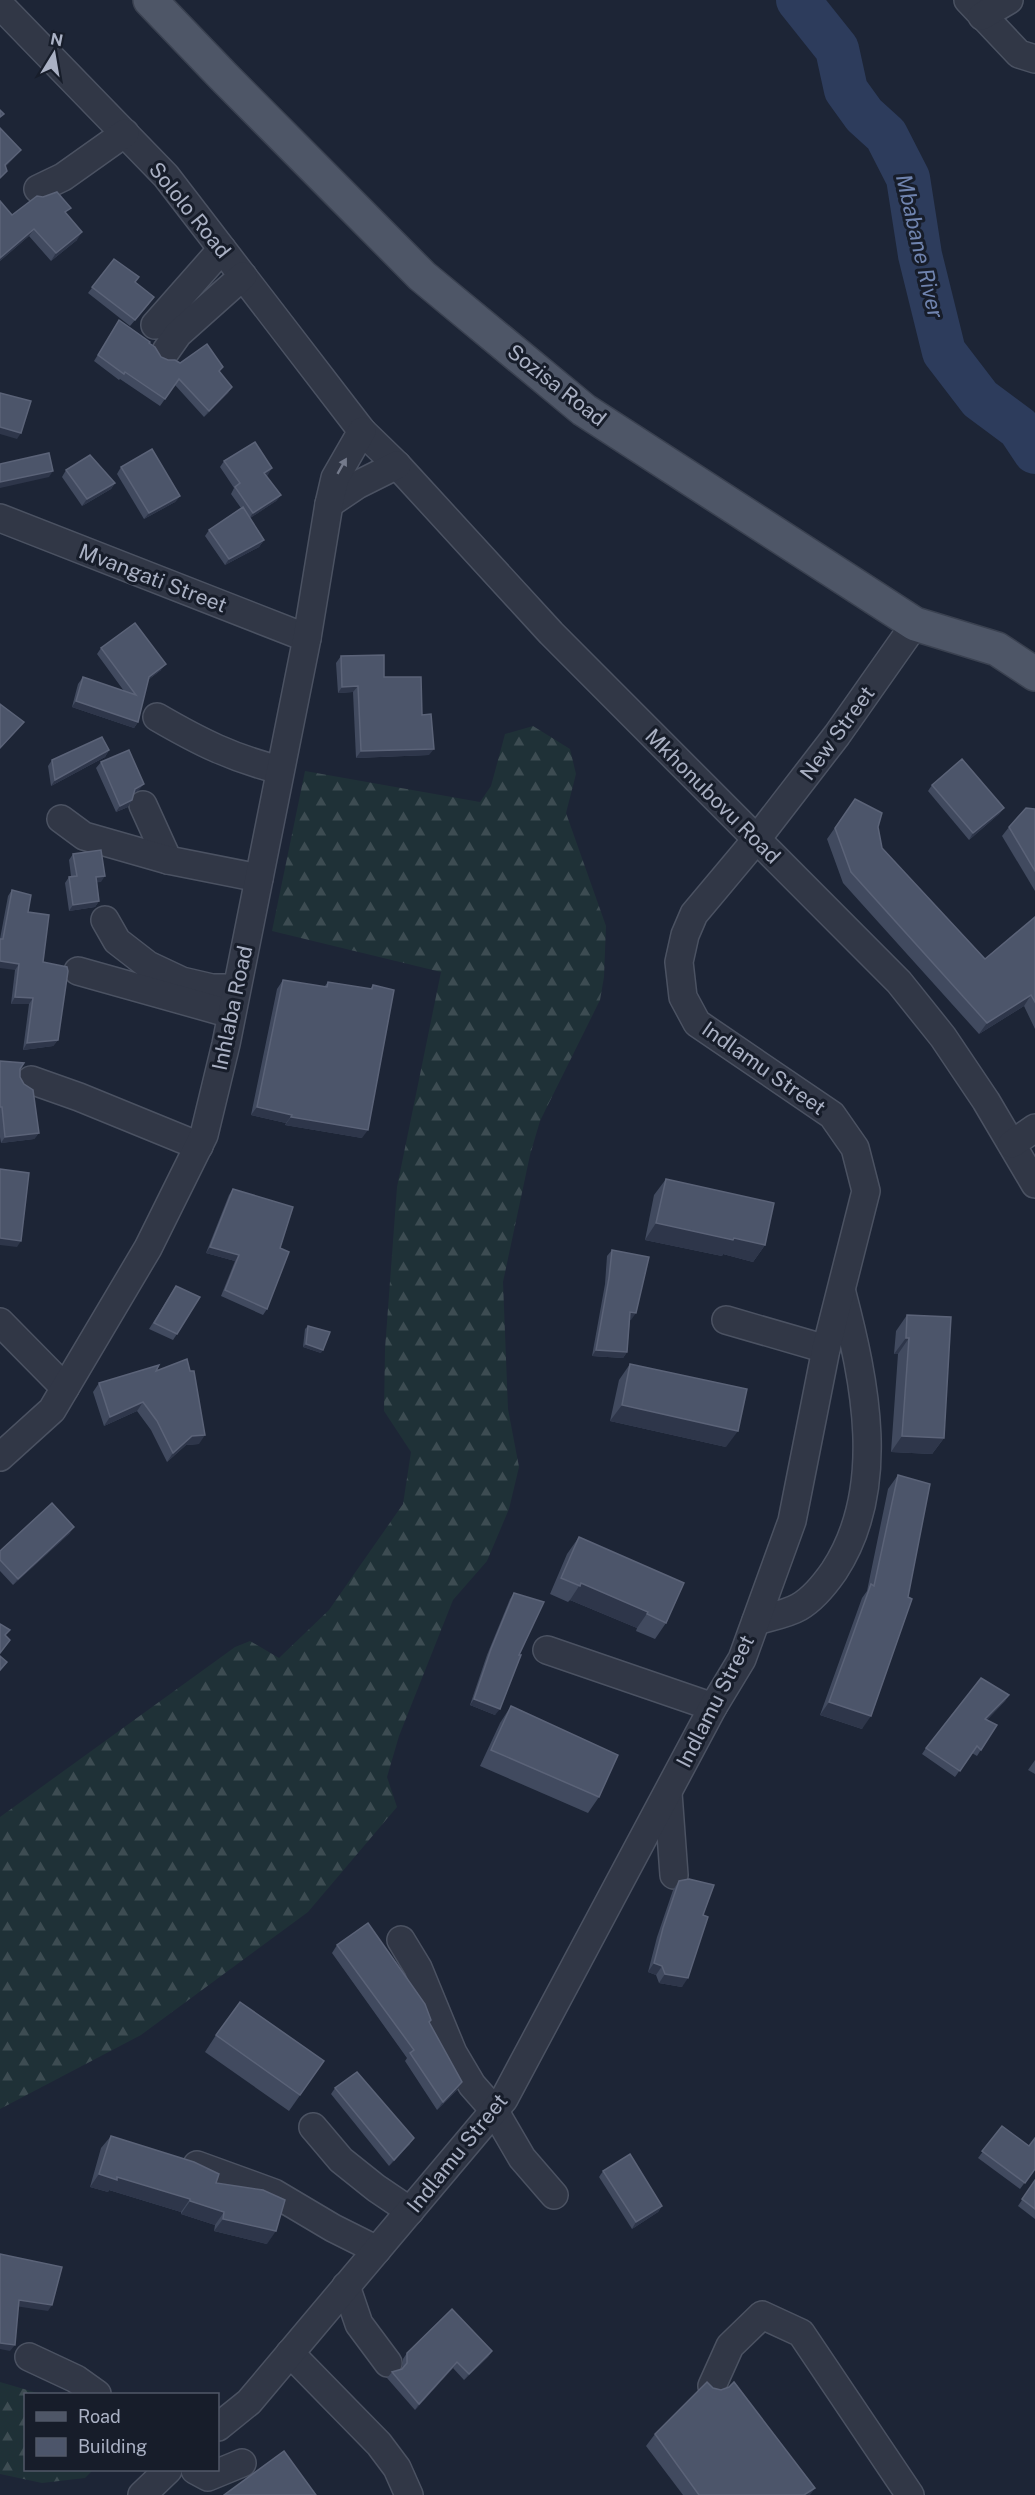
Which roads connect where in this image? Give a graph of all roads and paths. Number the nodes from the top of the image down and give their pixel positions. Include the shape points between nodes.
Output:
1 (150, 0) edge
2 (1009, 0) edge
3 (0, 5) edge
4 (975, 8) edge
5 (1035, 59) edge
6 (125, 133) junction
7 (38, 189) dead end
8 (222, 249) junction
9 (243, 276) junction
10 (155, 325) dead end
11 (166, 351) dead end
12 (362, 431) junction
13 (397, 465) junction
14 (329, 504) junction
15 (0, 518) edge
16 (915, 624) junction
17 (307, 638) junction
18 (1035, 674) edge
19 (157, 717) dead end
20 (280, 770) junction
21 (143, 805) dead end
22 (61, 819) dead end
23 (756, 840) junction
24 (168, 860) junction
25 (259, 878) junction
26 (105, 920) dead end
27 (78, 971) dead end
28 (237, 987) junction
29 (231, 1014) junction
30 (31, 1080) dead end
31 (1035, 1128) edge
32 (1012, 1144) junction
33 (199, 1146) junction
34 (1035, 1184) edge
35 (841, 1292) junction
36 (726, 1320) dead end
37 (0, 1322) edge
38 (826, 1349) junction
39 (64, 1388) junction
40 (0, 1457) edge
41 (756, 1621) junction
42 (547, 1650) dead end
43 (713, 1707) junction
44 (668, 1793) junction
45 (674, 1875) dead end
46 (401, 1940) dead end
47 (494, 2110) junction
48 (313, 2127) dead end
49 (198, 2165) edge
50 (554, 2195) dead end
51 (410, 2211) junction
52 (377, 2250) junction
53 (346, 2286) junction
54 (290, 2354) junction
55 (29, 2357) dead end
56 (388, 2363) dead end
57 (712, 2386) edge
58 (96, 2393) edge
59 (219, 2426) edge
60 (242, 2463) dead end
61 (166, 2471) edge
62 (198, 2471) edge
63 (142, 2495) edge
64 (409, 2495) edge
65 (910, 2495) edge

1 - 16 main road, Sozisa Road via 422,276 584,410
2 - 4 street
3 - 6 street, Sololo Road
4 - 5 street via 1019,54
6 - 7 street via 63,177
6 - 8 street, Sololo Road via 166,176
8 - 9 street, Sololo Road
8 - 10 street
9 - 11 street via 178,334
9 - 12 street, Sololo Road
12 - 13 street, Mkhonubovu Road
14 -> 12 street, Inhlaba Road via 335,478
13 - 14 street
13 - 23 street, Mkhonubovu Road via 551,633
14 - 17 street, Inhlaba Road
15 - 17 street, Mvangati Street
16 - 18 main road, Sozisa Road via 997,649
16 - 23 street, New Street
17 - 20 street, Inhlaba Road
19 - 20 street via 201,743
20 - 25 street, Inhlaba Road
21 - 24 street
22 - 24 street via 84,836
23 - 32 street, Mkhonubovu Road via 899,982 943,1037
23 - 35 street, Indlamu Street via 694,914 679,962 683,997 697,1023 832,1115 855,1148 866,1191
24 - 25 street
25 - 28 street, Inhlaba Road
26 - 28 street via 117,941 148,965 182,981 212,988
27 - 29 street
28 - 29 street, Inhlaba Road
29 - 33 street, Inhlaba Road
30 - 33 street
31 - 32 street
32 - 34 street, Mkhonubovu Road
33 - 39 street, Inhlaba Road via 148,1248
35 - 38 street, Indlamu Street
35 - 41 street via 861,1371 867,1449 862,1499 847,1551 824,1586 799,1607
36 - 38 street
37 - 39 street
38 - 41 street, Indlamu Street via 792,1521
39 - 40 street, Inhlaba Road via 52,1410
41 - 43 street, Indlamu Street via 742,1659
42 - 43 street
43 - 44 street, Indlamu Street
44 - 45 street
44 - 47 street, Indlamu Street via 504,2099
46 - 47 street via 418,1968 453,2054
47 - 50 street via 522,2158
47 - 51 street, Indlamu Street
48 - 51 street via 341,2160
49 - 52 street via 274,2193
51 - 52 street, Indlamu Street
52 - 53 street, Indlamu Street
53 - 54 street, Indlamu Street
53 - 56 street via 359,2324
54 - 59 street, Indlamu Street via 249,2402
54 - 64 street via 379,2444 397,2468
55 - 58 street
57 - 65 street via 730,2346 762,2315 801,2333
60 - 62 street via 208,2477
61 - 63 street

